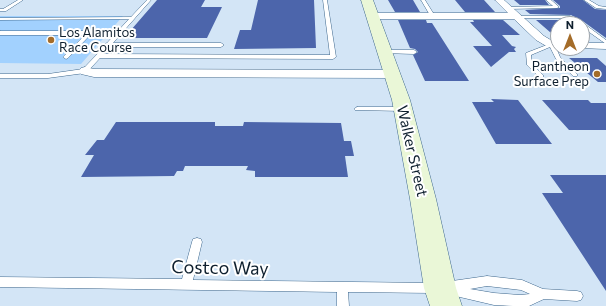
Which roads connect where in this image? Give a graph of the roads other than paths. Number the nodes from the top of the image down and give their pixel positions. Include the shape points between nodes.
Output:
1 (21, 0) edge
2 (149, 0) edge
3 (325, 0) edge
4 (367, 0) edge
5 (423, 0) edge
6 (499, 0) edge
7 (548, 0) edge
8 (586, 0) edge
9 (508, 8) junction
10 (606, 8) edge
11 (0, 10) edge
12 (372, 16) junction
13 (433, 16) junction
14 (517, 16) junction
15 (550, 17) edge
16 (0, 18) edge
17 (132, 18) junction
18 (590, 30) edge
19 (0, 33) edge
20 (606, 42) edge
21 (550, 43) edge
22 (107, 45) junction
23 (221, 45) dead end
24 (590, 46) edge
25 (606, 46) edge
26 (550, 47) edge
27 (384, 52) junction
28 (414, 52) dead end
29 (98, 56) junction
30 (558, 56) edge
31 (66, 57) dead end
32 (84, 71) junction
33 (392, 74) junction
34 (575, 75) dead end
35 (0, 76) edge
36 (541, 76) dead end
37 (357, 109) dead end
38 (403, 109) junction
39 (197, 242) dead end
40 (0, 282) edge
41 (186, 285) junction
42 (342, 287) junction
43 (543, 294) junction
44 (577, 296) dead end
45 (443, 297) edge
46 (343, 306) edge

1 - 11 lane
2 - 17 lane
3 - 29 lane via 333,57
4 - 12 main road, Walker Street
5 - 13 lane
6 - 9 street
7 - 9 lane via 557,8
8 - 10 lane via 598,7
9 - 14 street
12 - 13 street
12 - 27 main road, Walker Street
13 - 14 street
14 - 15 lane
14 - 21 street via 540,38
16 - 17 lane
17 - 22 lane
18 - 20 lane
19 - 31 lane via 89,33
22 - 23 lane
22 - 29 lane
24 - 25 street
26 - 36 lane via 528,54 529,64
27 - 28 lane
27 - 33 main road, Walker Street
29 - 32 lane
30 - 34 lane
32 - 33 street
32 - 35 lane via 48,76
33 - 38 main road, Walker Street
37 - 38 lane
38 - 45 main road, Walker Street
39 - 41 lane
40 - 41 lane, Costco Way
41 - 42 lane, Costco Way
42 - 45 lane, Costco Way
42 - 46 lane
43 - 44 lane
43 - 45 lane via 528,301
43 - 45 lane via 522,285 487,281

